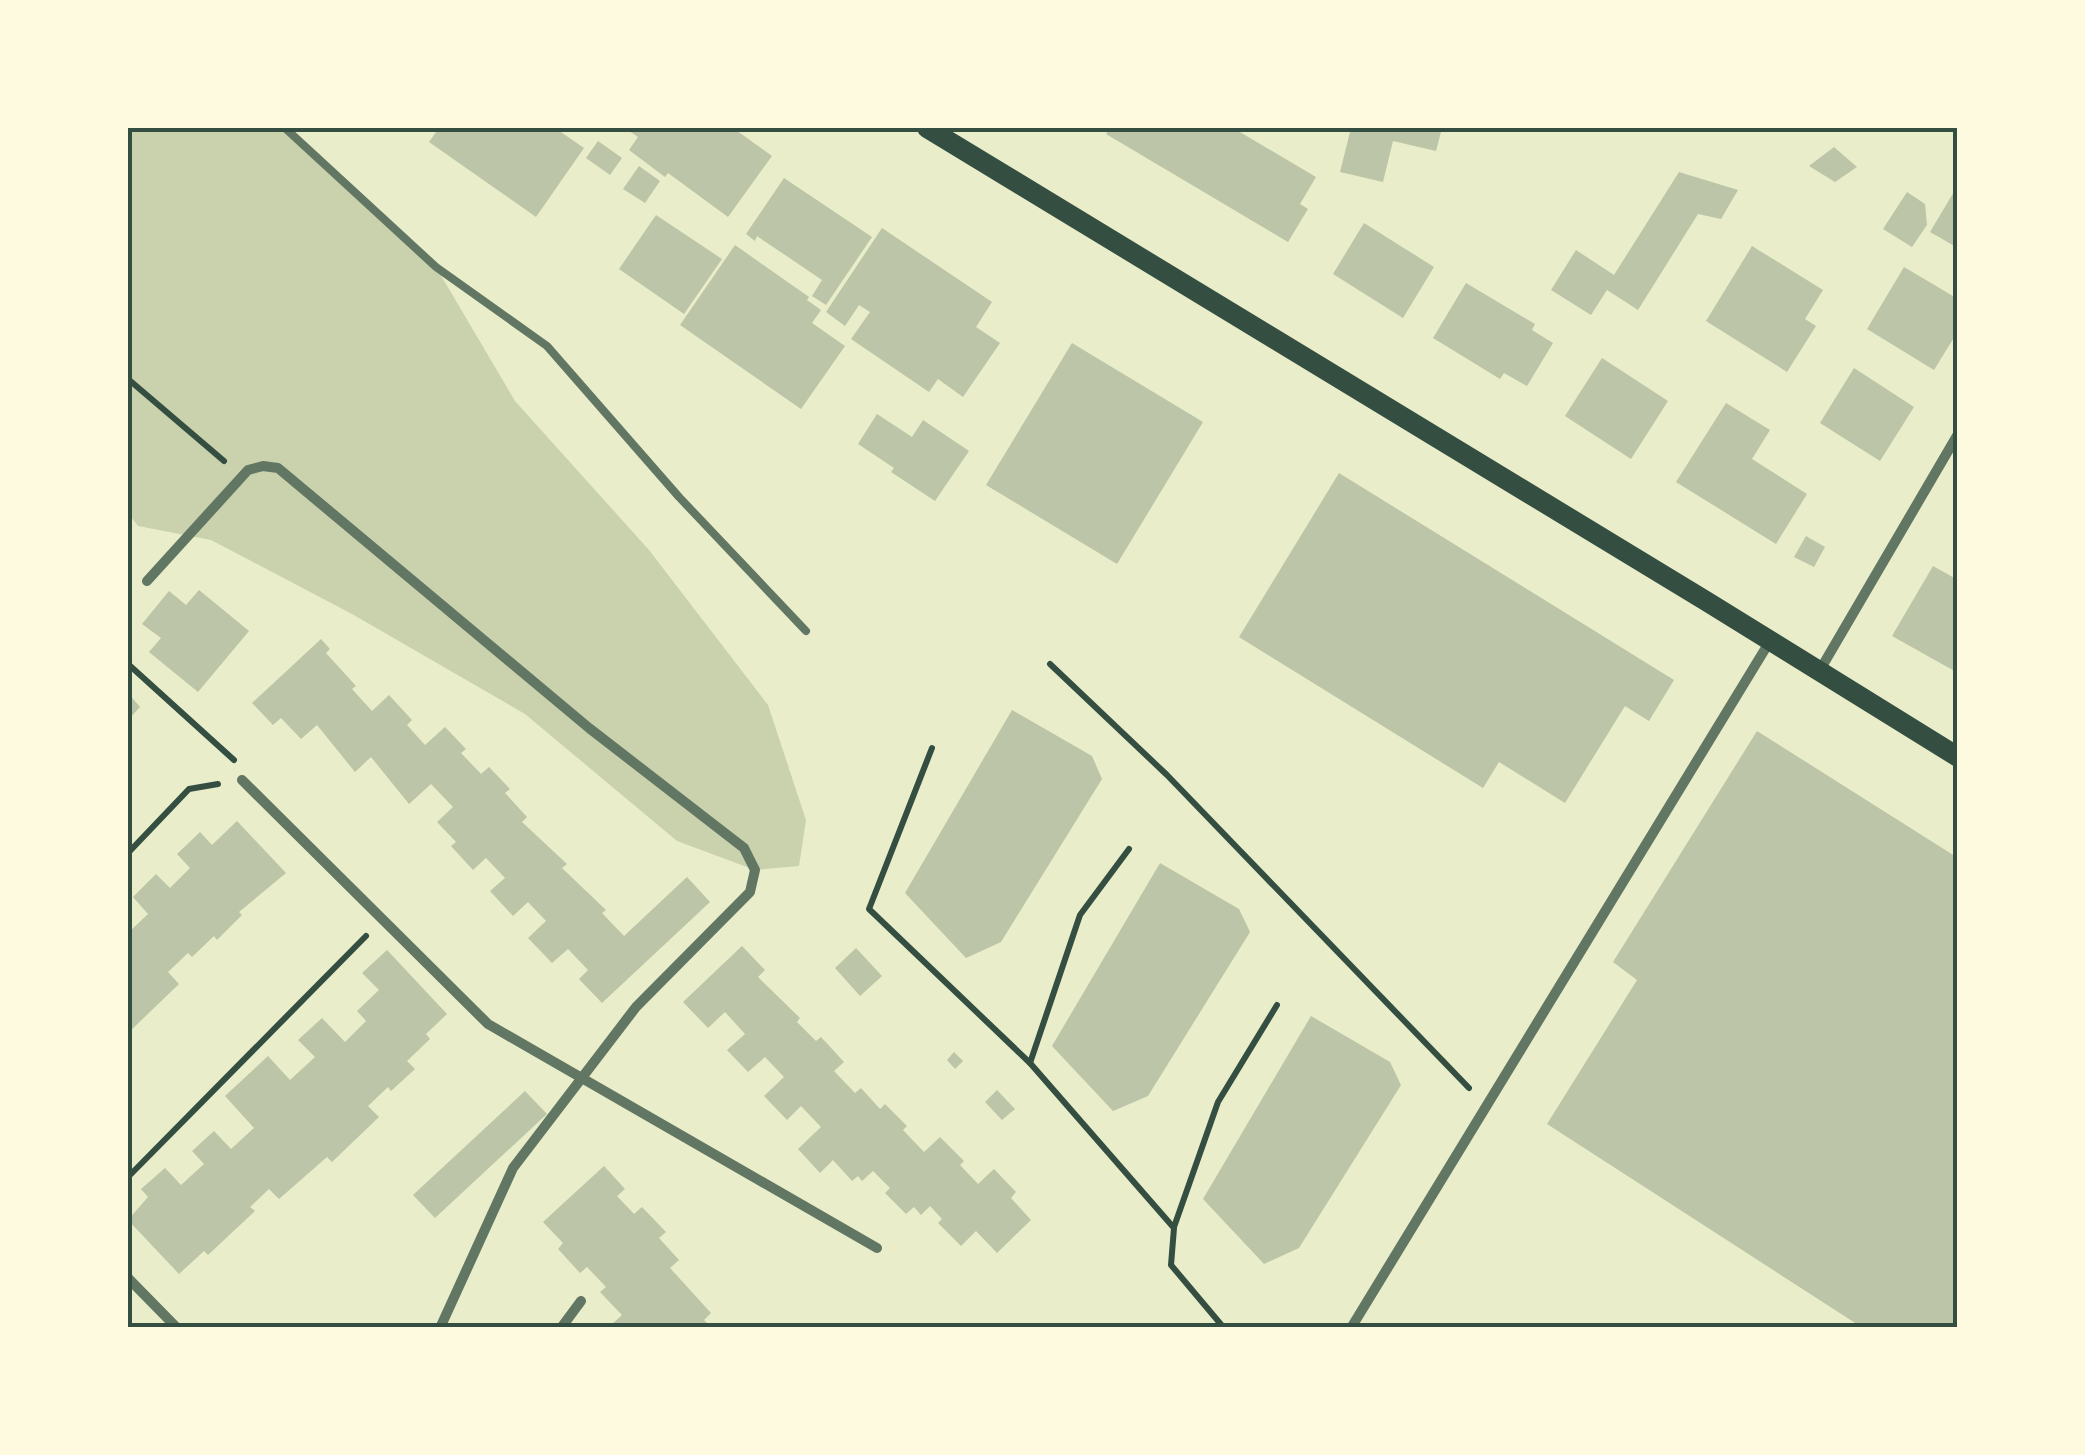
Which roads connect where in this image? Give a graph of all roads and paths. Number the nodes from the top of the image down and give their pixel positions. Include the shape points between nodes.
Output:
1 (284, 128) edge
2 (927, 128) edge
3 (128, 379) edge
4 (1958, 434) edge
5 (248, 470) junction
6 (147, 581) dead end
7 (806, 630) dead end
8 (1770, 641) junction
9 (128, 664) edge
10 (1050, 664) dead end
11 (1819, 672) junction
12 (932, 748) dead end
13 (1958, 757) edge
14 (242, 780) junction
15 (1128, 849) dead end
16 (128, 853) edge
17 (382, 920) junction
18 (1277, 1005) dead end
19 (1030, 1063) junction
20 (580, 1079) junction
21 (1487, 1108) junction
22 (128, 1177) edge
23 (1174, 1228) junction
24 (877, 1248) dead end
25 (128, 1278) edge
26 (581, 1301) dead end
27 (178, 1328) edge
28 (440, 1328) edge
29 (561, 1328) edge
30 (1224, 1328) edge
31 (1351, 1328) edge

1 - 7 lane via 436,267 547,346
2 - 8 main road
3 - 5 path via 217,458
4 - 11 street
5 - 6 street
5 - 20 street via 278,468 744,848 754,870 750,892 636,1006
8 - 11 main road
8 - 21 street
9 - 14 path via 241,766
10 - 21 path via 1167,775
11 - 13 main road
12 - 19 path via 868,910
14 - 16 path via 189,789
14 - 17 street
15 - 19 path via 1080,915
17 - 20 street via 488,1024
17 - 22 path
18 - 23 path via 1218,1102
19 - 23 path
20 - 24 street
20 - 28 street via 513,1168
21 - 31 street
23 - 30 path via 1171,1265
25 - 27 street
26 - 29 street

